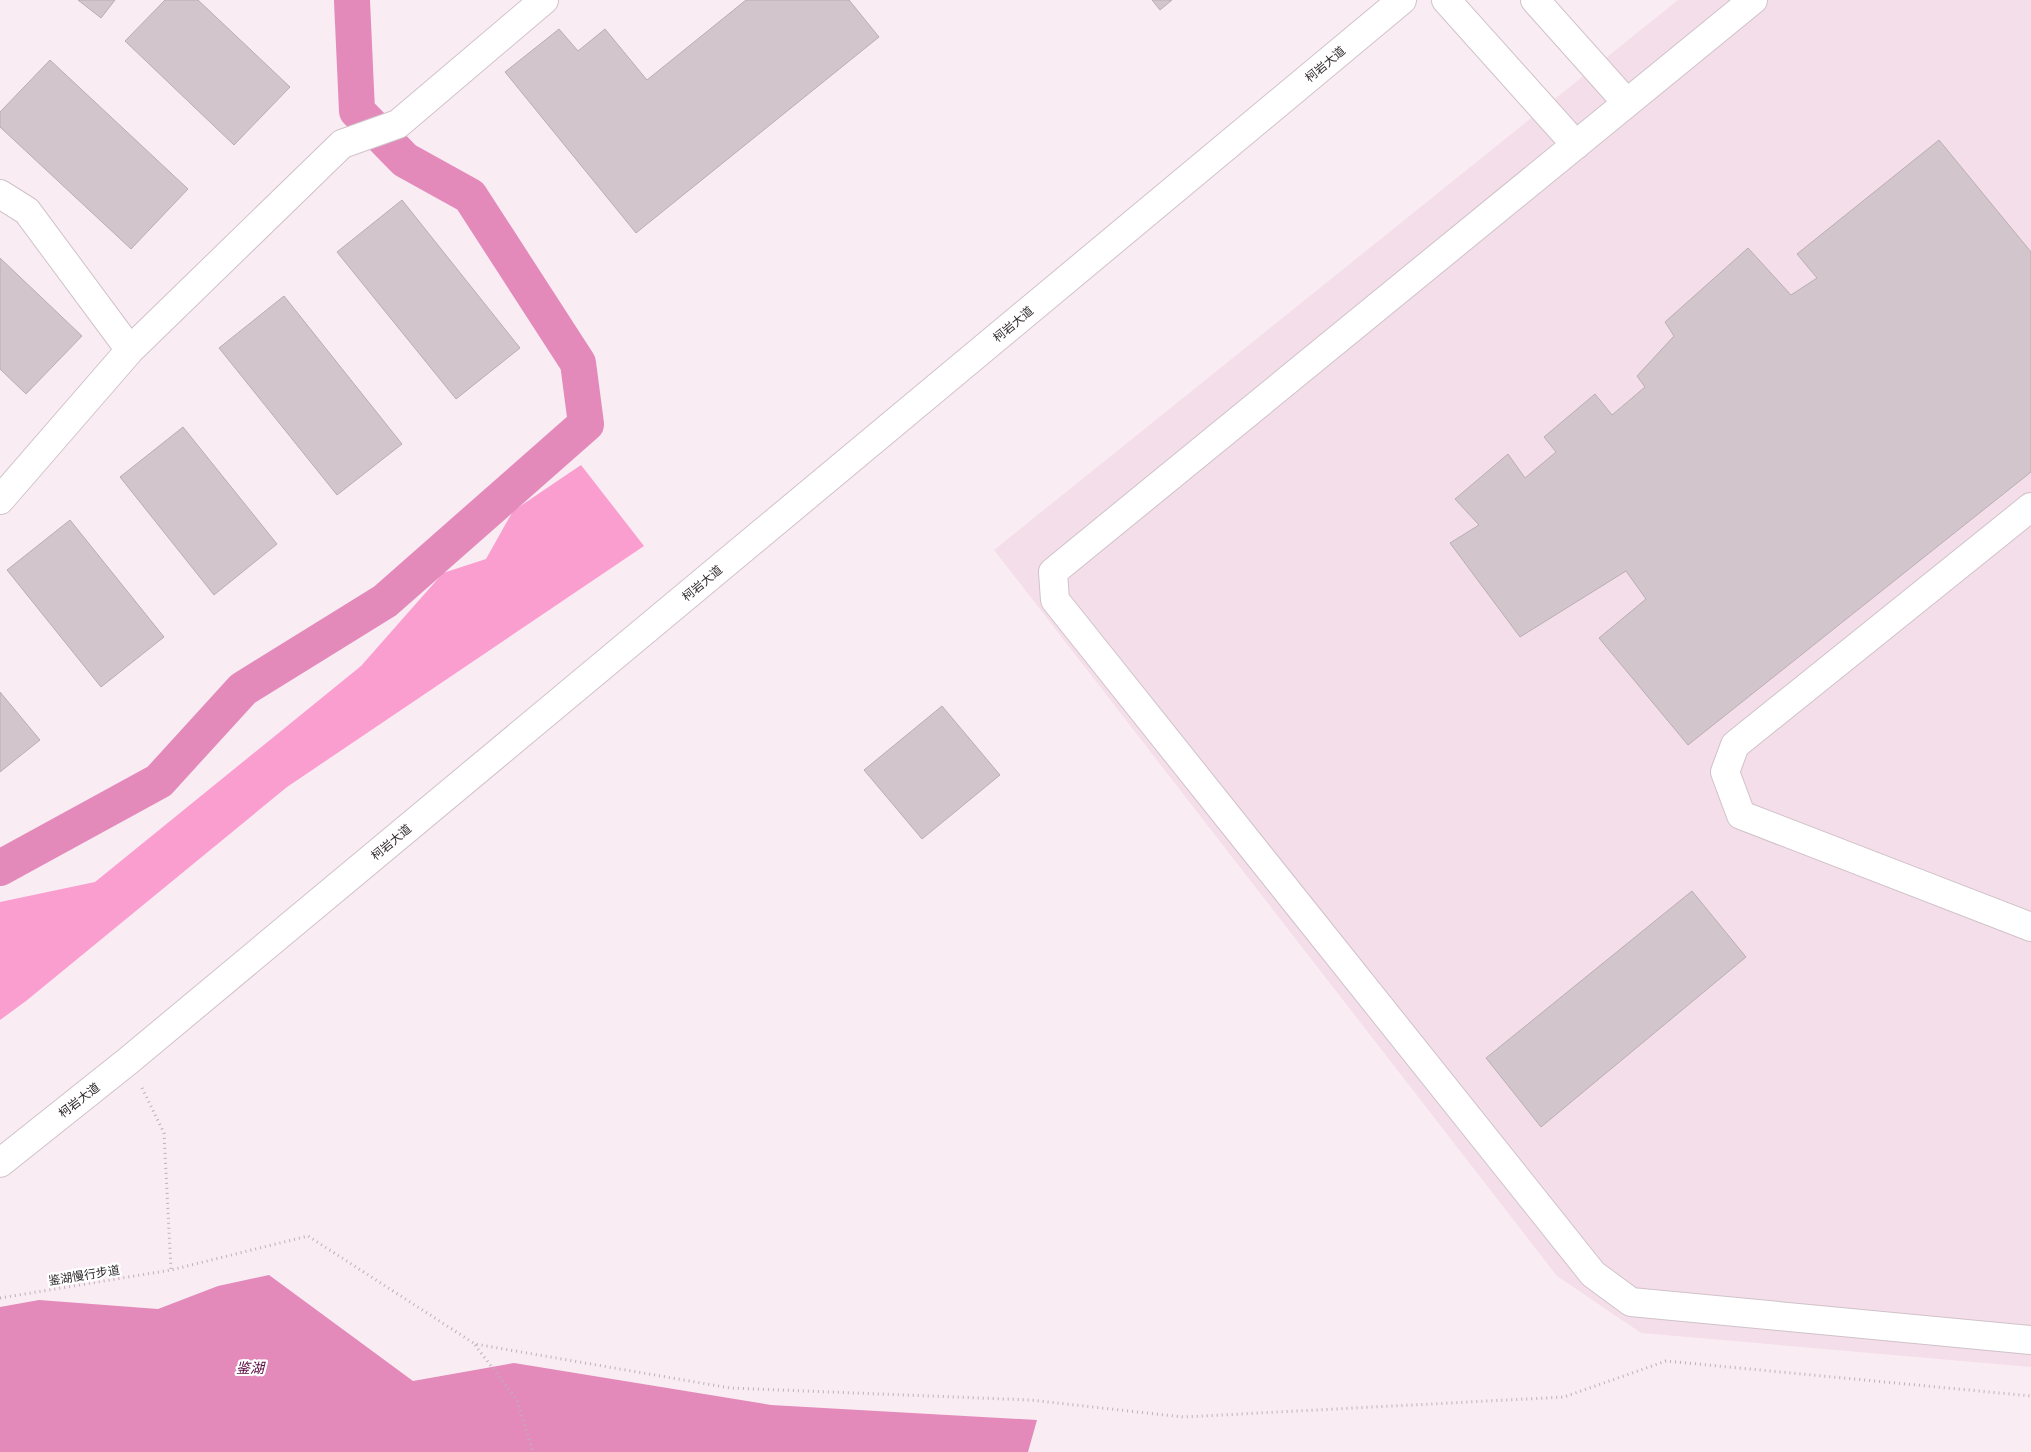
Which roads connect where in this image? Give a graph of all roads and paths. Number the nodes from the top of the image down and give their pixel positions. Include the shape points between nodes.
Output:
1 (544, 0) edge
2 (1402, 0) edge
3 (1446, 0) edge
4 (1535, 0) edge
5 (1754, 0) edge
6 (1627, 103) junction
7 (1576, 145) junction
8 (0, 194) edge
9 (130, 350) junction
10 (0, 500) edge
11 (2031, 507) edge
12 (2031, 927) edge
13 (128, 1061) junction
14 (0, 1163) edge
15 (171, 1270) junction
16 (0, 1298) edge
17 (2031, 1340) edge
18 (474, 1344) junction
19 (2031, 1396) edge
20 (533, 1452) edge

1 - 9 street via 398,124 342,144
2 - 13 street, 柯岩大道
3 - 7 street
4 - 6 street
5 - 6 street
6 - 7 street
7 - 17 street via 1053,572 1054,600 1593,1274 1623,1297 1631,1302
8 - 9 street via 27,211
9 - 10 street
11 - 12 street via 1735,745 1725,772 1741,815
13 - 14 street, 柯岩大道
13 - 15 path via 164,1133
15 - 16 path, 鉴湖慢行步道
15 - 18 path, 鉴湖慢行步道 via 308,1236
18 - 19 path via 730,1388 1030,1400 1183,1417 1564,1397 1666,1361
18 - 20 path via 516,1400

